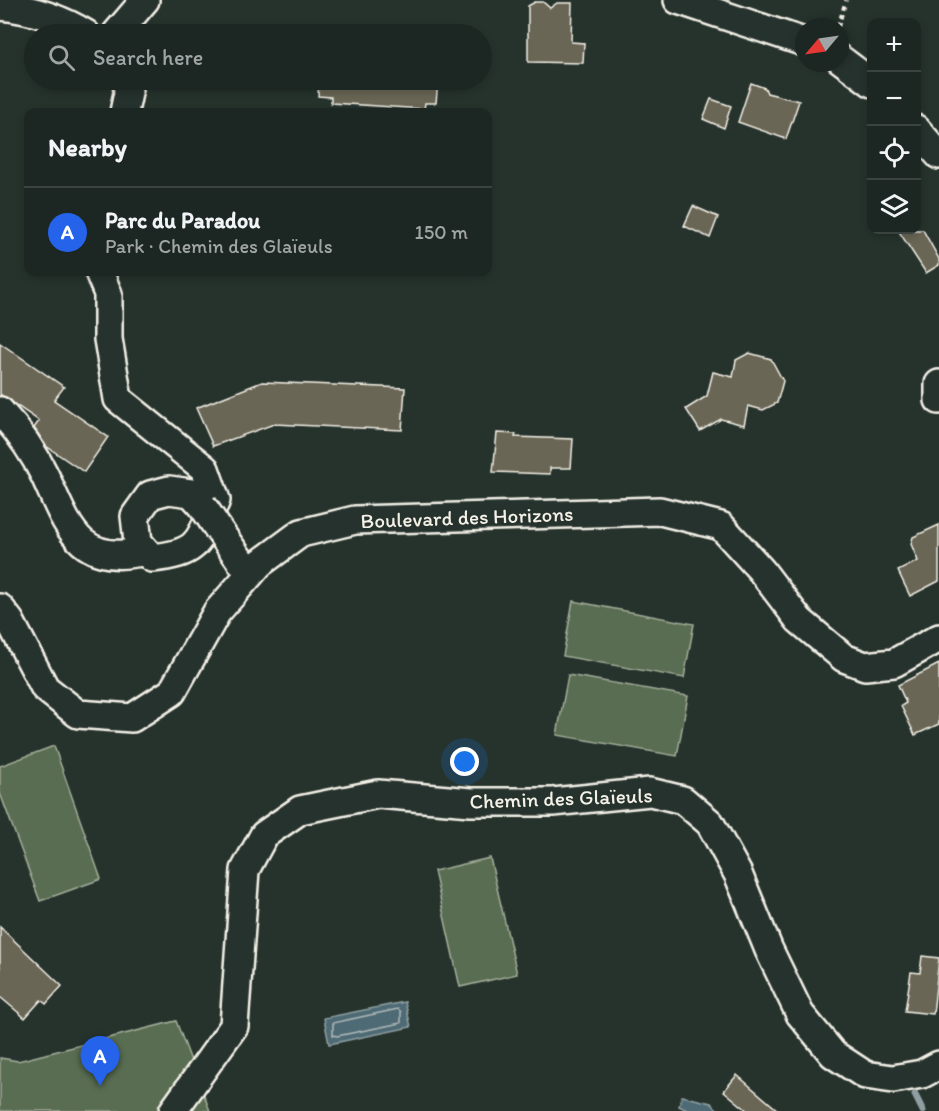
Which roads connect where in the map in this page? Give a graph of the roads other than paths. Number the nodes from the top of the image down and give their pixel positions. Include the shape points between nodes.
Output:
1 (144, 0) edge
2 (678, 0) edge
3 (0, 6) edge
4 (70, 24) edge
5 (124, 24) edge
6 (795, 39) edge
7 (849, 66) edge
8 (867, 79) edge
9 (128, 90) edge
10 (125, 108) edge
11 (921, 135) edge
12 (939, 155) edge
13 (101, 276) edge
14 (939, 384) edge
15 (939, 400) edge
16 (0, 411) edge
17 (145, 551) junction
18 (250, 574) junction
19 (0, 608) edge
20 (939, 639) edge
21 (939, 1065) edge
22 (173, 1111) edge

1 - 5 street
2 - 6 street
3 - 4 street via 21,8
7 - 8 street
9 - 10 street
11 - 12 street
13 - 17 street via 108,294 108,339 118,399 205,469 216,500 199,542 179,555 152,558
14 - 15 street
16 - 17 street via 44,473 63,519 88,548 122,556
17 - 18 street, bridge via 138,543 135,516 150,495 169,490 191,493
18 - 19 street, Boulevard des Horizons via 217,612 172,692 132,718 78,714 45,688
18 - 20 street, Boulevard des Horizons via 301,533 355,519 660,511 721,526 799,620 844,658 865,666 894,663
21 - 22 street, Chemin des Glaïeuls via 922,1074 893,1079 865,1076 833,1054 800,1014 738,874 710,823 683,800 650,792 553,802 471,802 378,794 300,810 264,835 245,870 234,1026

